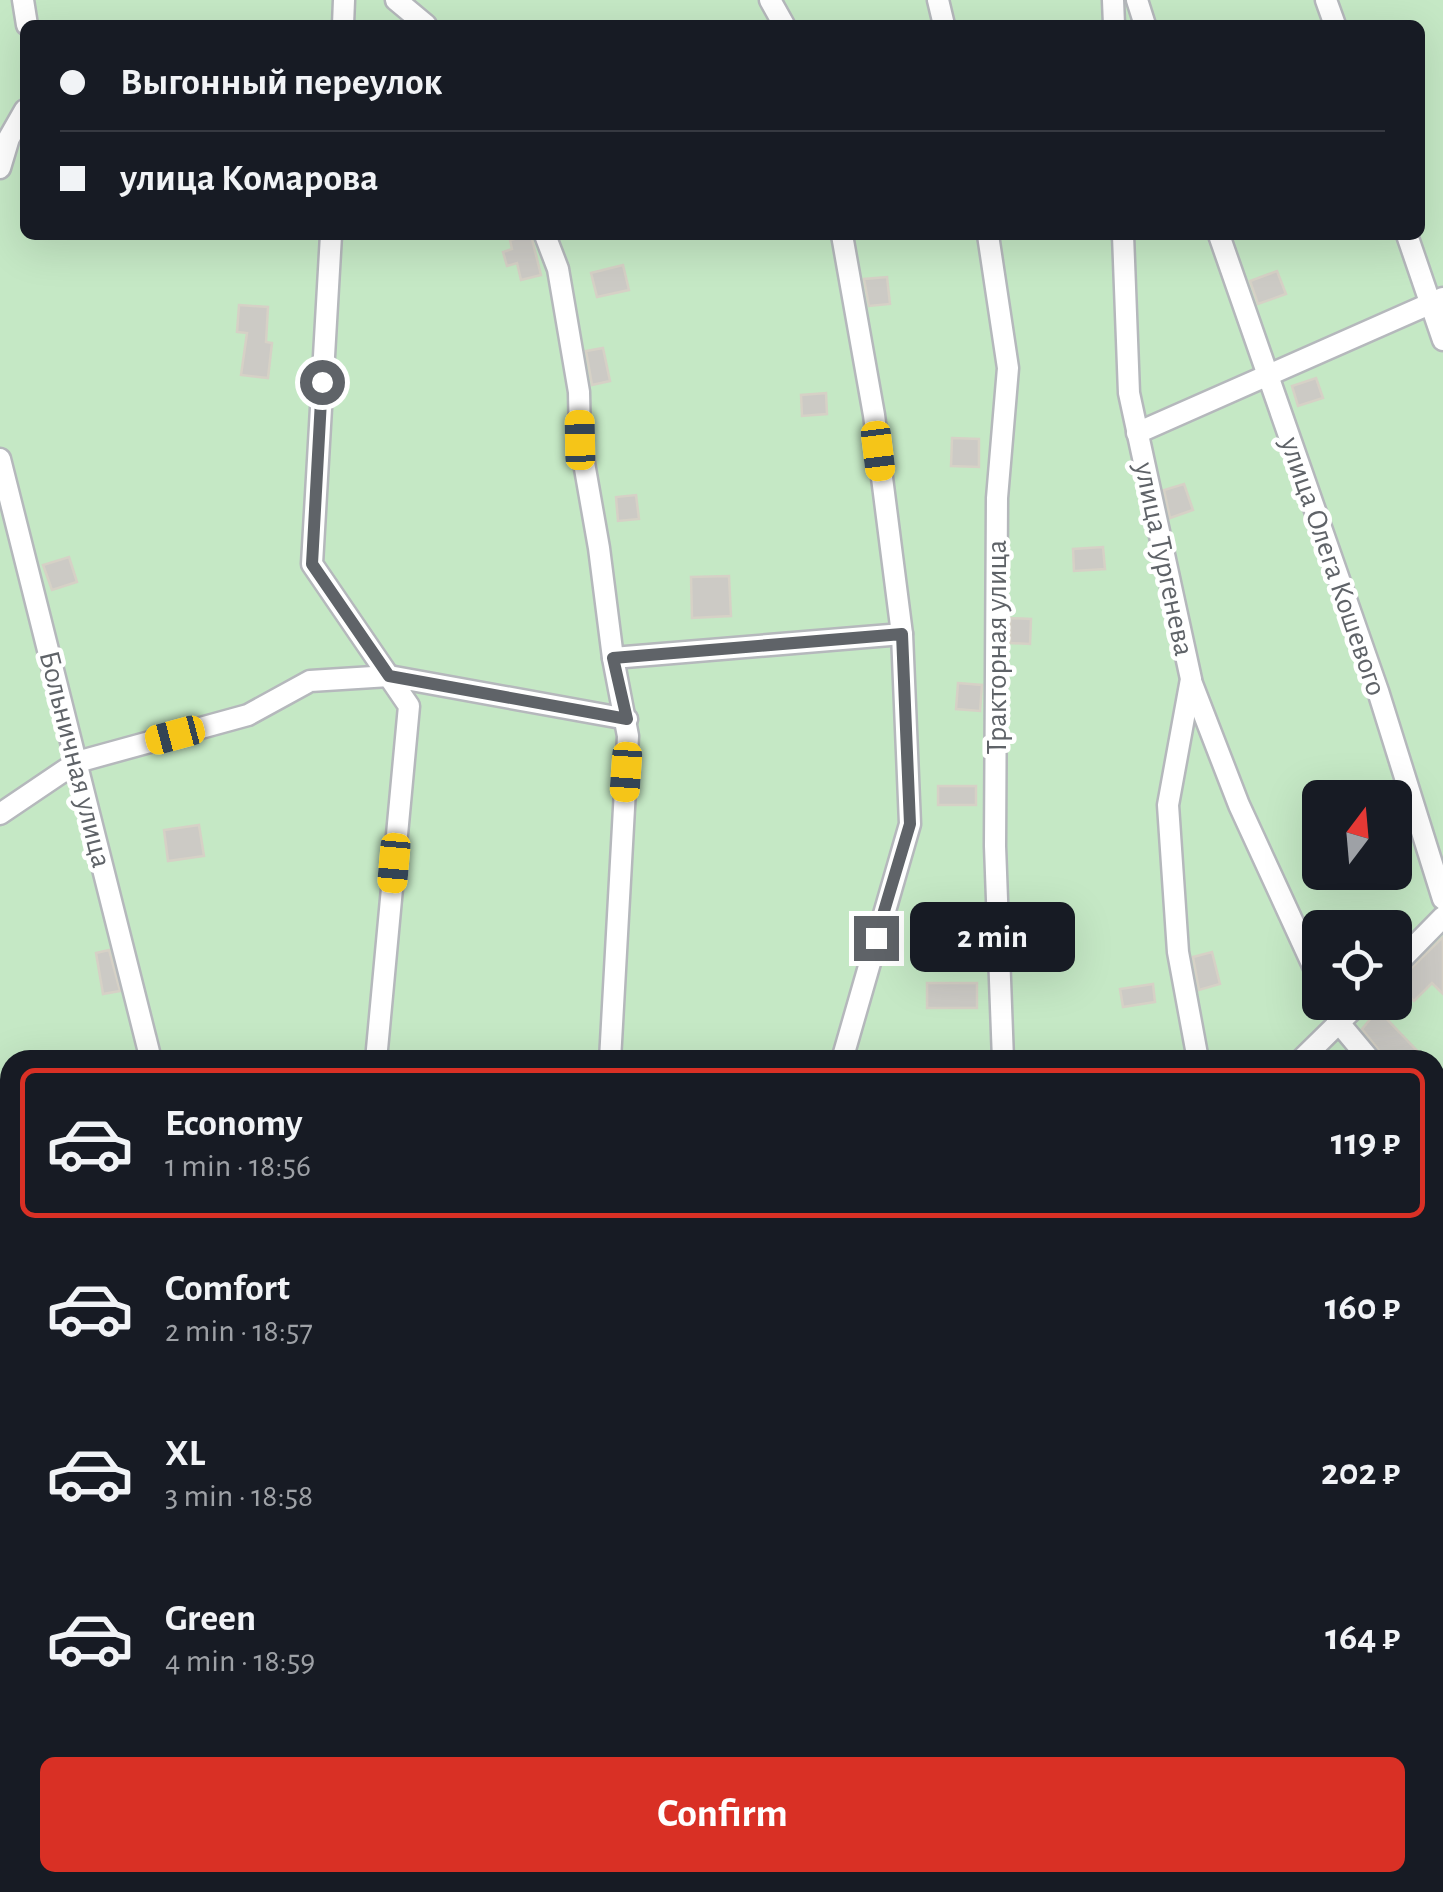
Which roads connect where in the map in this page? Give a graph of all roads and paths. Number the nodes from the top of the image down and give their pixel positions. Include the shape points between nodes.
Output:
1 (396, 0) edge
2 (420, 20) edge
3 (20, 117) edge
4 (5, 138) edge
5 (0, 168) edge
6 (331, 240) edge
7 (547, 240) edge
8 (843, 240) edge
9 (989, 240) edge
10 (1123, 240) edge
11 (1221, 240) edge
12 (1409, 240) edge
13 (1437, 301) edge
14 (1443, 340) edge
15 (1268, 375) junction
16 (1137, 433) junction
17 (0, 459) edge
18 (902, 634) junction
19 (613, 658) junction
20 (389, 676) junction
21 (1191, 679) junction
22 (627, 719) junction
23 (77, 762) junction
24 (0, 814) edge
25 (1443, 899) edge
26 (1443, 918) edge
27 (1302, 942) edge
28 (1412, 949) edge
29 (1338, 1020) edge
30 (1342, 1020) edge
31 (1339, 1023) junction
32 (149, 1050) edge
33 (377, 1050) edge
34 (610, 1050) edge
35 (845, 1050) edge
36 (1003, 1050) edge
37 (1196, 1050) edge
38 (1311, 1050) edge
39 (1362, 1050) edge

1 - 2 street
3 - 4 street
4 - 5 street
6 - 20 street via 312,564
7 - 19 street via 579,392 580,440
8 - 18 street
9 - 36 street, Тракторная улица via 1008,368 997,498 995,846
10 - 16 street, улица Тургенева via 1129,392
11 - 15 street, улица Олега Кошевого
12 - 13 street
13 - 14 street
13 - 15 street
15 - 16 street
15 - 25 street, улица Олега Кошевого
16 - 21 street, улица Тургенева
17 - 23 street, Больничная улица
18 - 19 street
18 - 35 street via 910,824
19 - 22 street
20 - 22 street
20 - 23 street via 310,681 248,715
20 - 33 street via 409,706
21 - 27 street via 1238,804
21 - 37 street, улица Тургенева via 1168,805 1178,952
22 - 34 street
23 - 24 street
23 - 32 street, Больничная улица
26 - 28 street
29 - 31 street
30 - 31 street
31 - 38 street
31 - 39 street

